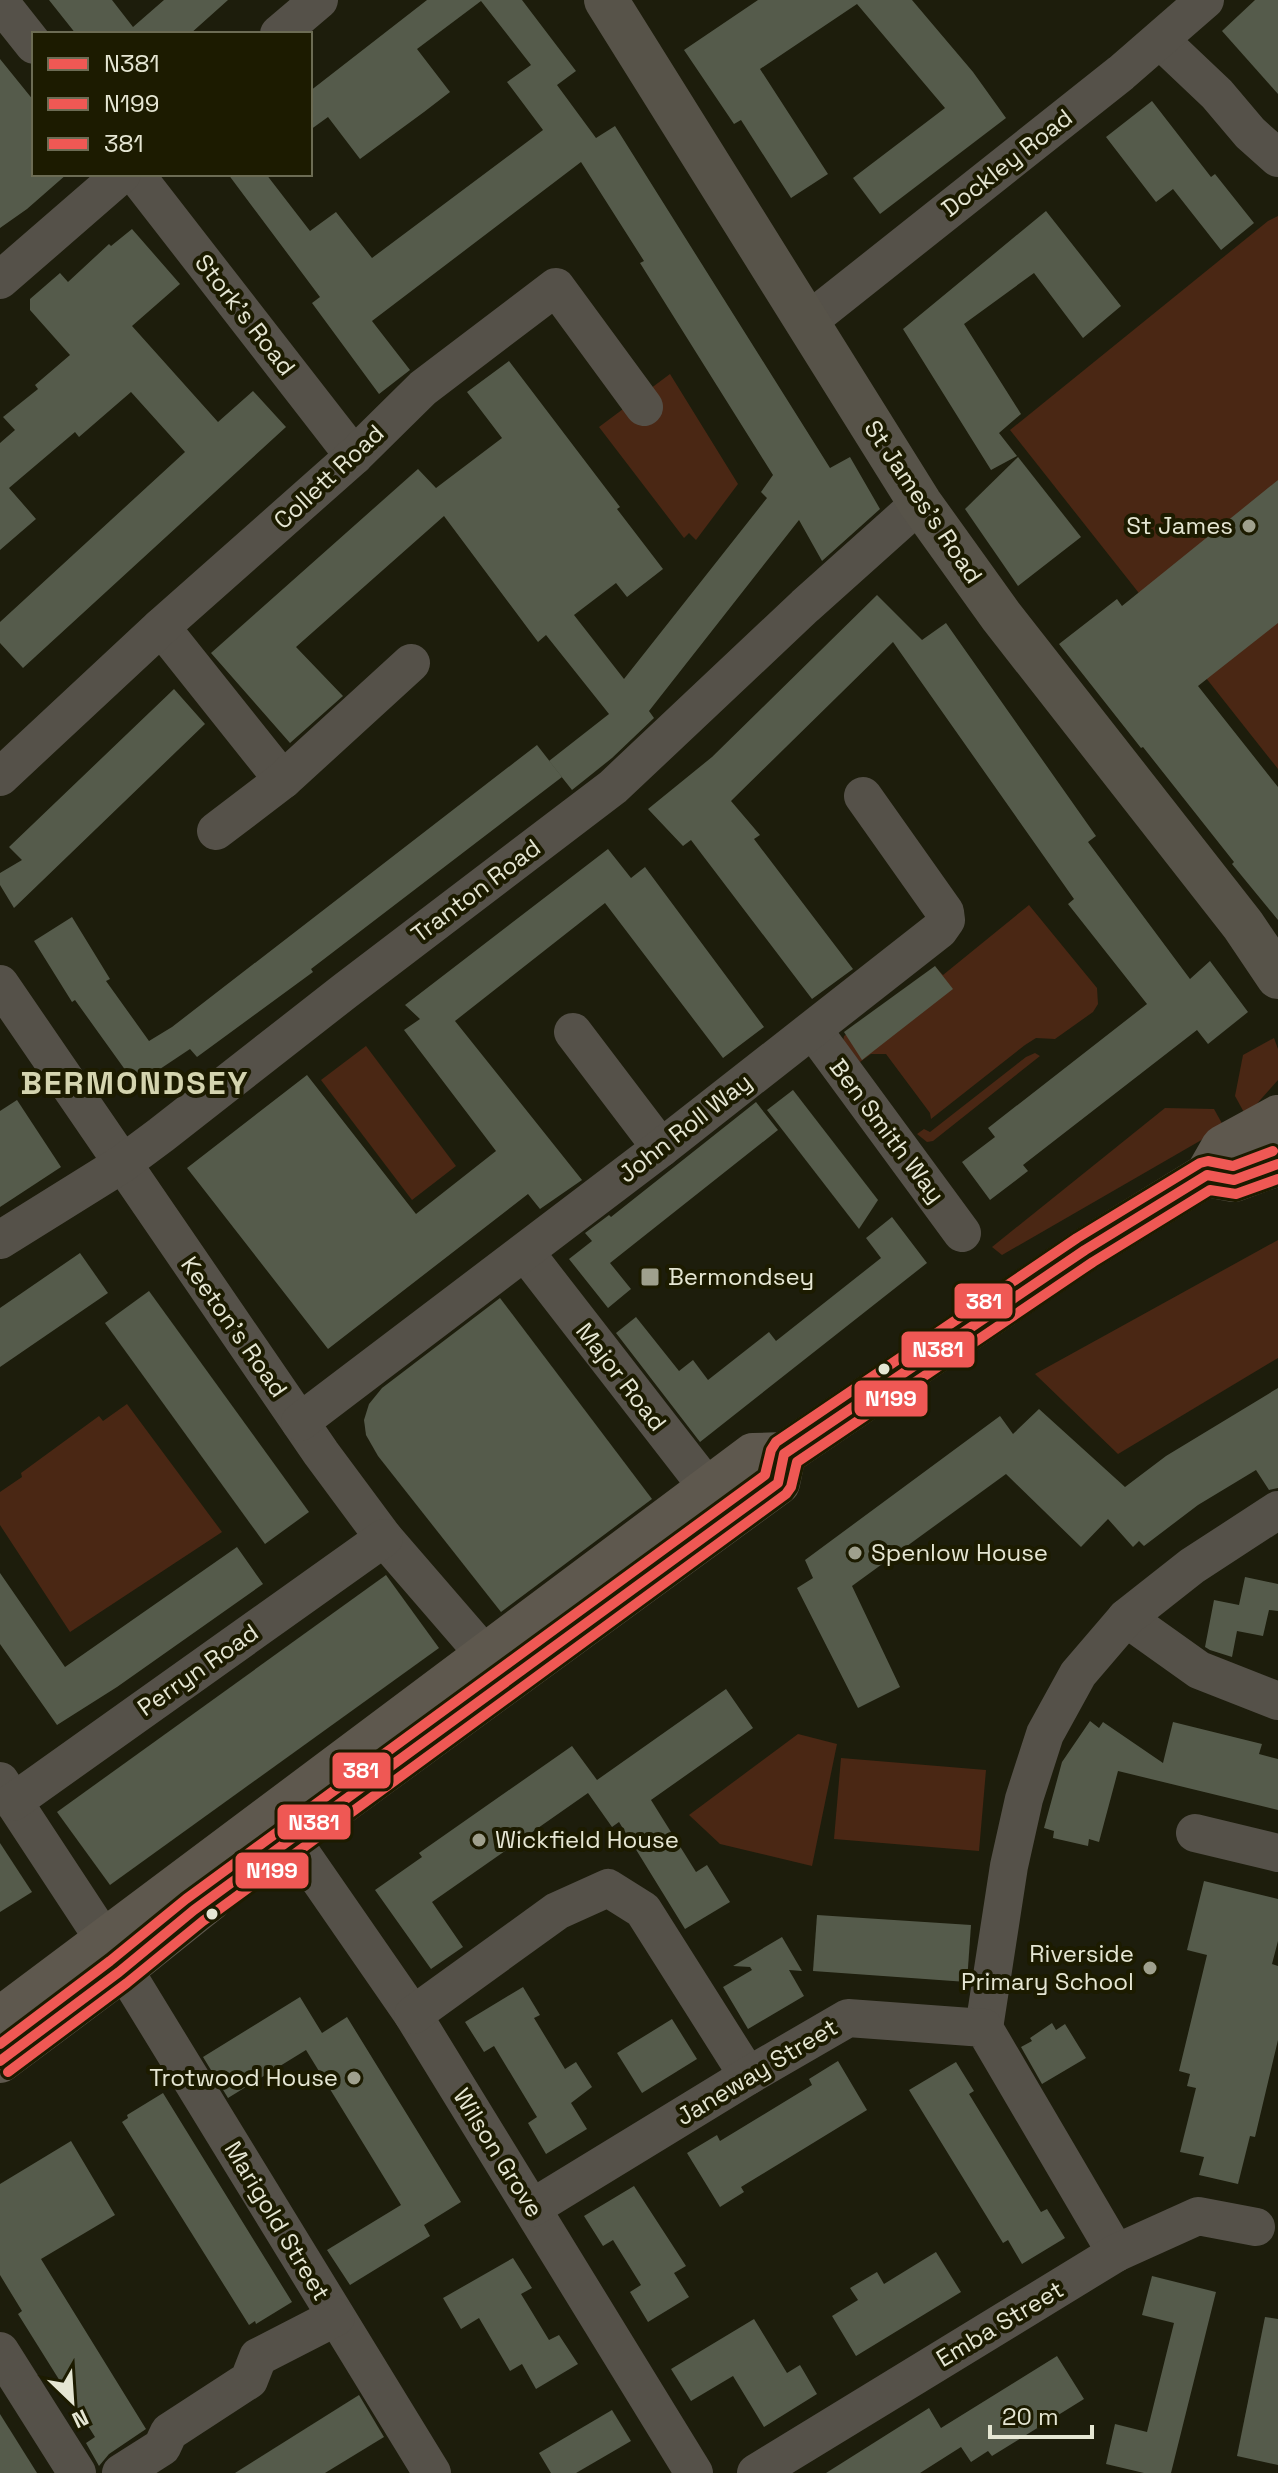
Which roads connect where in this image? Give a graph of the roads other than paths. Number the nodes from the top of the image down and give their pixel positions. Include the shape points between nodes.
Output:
1 (319, 0) edge
2 (606, 0) edge
3 (1205, 0) edge
4 (0, 2) edge
5 (281, 32) edge
6 (1160, 40) junction
7 (32, 42) edge
8 (1278, 158) edge
9 (120, 176) edge
10 (137, 176) edge
11 (0, 280) edge
12 (806, 323) junction
13 (644, 407) dead end
14 (354, 456) junction
15 (920, 503) junction
16 (161, 627) junction
17 (411, 663) dead end
18 (0, 777) edge
19 (283, 780) junction
20 (863, 796) dead end
21 (216, 831) dead end
22 (1278, 977) edge
23 (0, 984) edge
24 (813, 1030) junction
25 (573, 1032) dead end
26 (1278, 1117) edge
27 (661, 1148) junction
28 (122, 1164) junction
29 (1278, 1164) edge
30 (1207, 1175) junction
31 (962, 1233) dead end
32 (0, 1240) edge
33 (535, 1265) dead end
34 (300, 1422) junction
35 (784, 1454) junction
36 (708, 1488) junction
37 (1278, 1510) edge
38 (384, 1538) junction
39 (1126, 1618) junction
40 (486, 1656) junction
41 (1278, 1701) edge
42 (6, 1791) edge
43 (1195, 1833) dead end
44 (292, 1840) junction
45 (1278, 1853) edge
46 (112, 1956) junction
47 (413, 2015) junction
48 (0, 2019) edge
49 (984, 2028) junction
50 (0, 2061) edge
51 (748, 2076) junction
52 (532, 2208) junction
53 (1256, 2227) dead end
54 (1116, 2253) junction
55 (336, 2317) junction
56 (0, 2351) edge
57 (77, 2473) edge
58 (121, 2473) edge
59 (432, 2473) edge
60 (694, 2473) edge
61 (756, 2473) edge

1 - 5 street
2 - 12 street, St James's Road
3 - 6 street, Dockley Road
4 - 7 street
6 - 8 street
6 - 12 street, Dockley Road
9 - 11 street
10 - 14 street, Stork's Road
12 - 15 street, St James's Road
13 - 14 street, Collett Road via 556,287 423,388
14 - 16 street, Collett Road
15 - 22 street, St James's Road
15 - 28 street, Tranton Road via 613,787
16 - 18 street, Collett Road
16 - 19 street
17 - 19 street
19 - 21 street
20 - 24 street, John Roll Way via 940,902 946,920
23 - 28 street, Keeton's Road
24 - 27 street, John Roll Way
24 - 31 street, Ben Smith Way
25 - 27 street
26 - 30 main road via 1223,1147
27 - 34 street, John Roll Way
28 - 32 street, Tranton Road
28 - 34 street, Keeton's Road
29 - 30 main road via 1234,1180
30 - 35 main road via 1085,1250
33 - 36 street, Major Road
34 - 38 street, Keeton's Road
35 - 36 main road via 753,1455
35 - 44 main road via 778,1483
36 - 40 main road
37 - 39 street via 1192,1566
38 - 40 street, Keeton's Road
38 - 42 street, Perryn Road
39 - 41 street via 1199,1670
39 - 49 street via 1078,1674 1045,1734 1009,1866
40 - 46 main road
42 - 46 street, Marigold Street
43 - 45 street
44 - 46 main road via 194,1910
44 - 47 street, Wilson Grove
46 - 48 main road
46 - 50 main road
46 - 55 street, Marigold Street
47 - 51 street via 557,1911 608,1888 643,1910
47 - 52 street, Wilson Grove
49 - 51 street, Janeway Street via 848,2018
49 - 54 street
51 - 52 street, Janeway Street
52 - 60 street, Wilson Grove
53 - 54 street, Emba Street via 1198,2216
54 - 61 street, Emba Street
55 - 58 street via 258,2357 249,2380 169,2432 162,2447
55 - 59 street, Marigold Street
56 - 57 street

